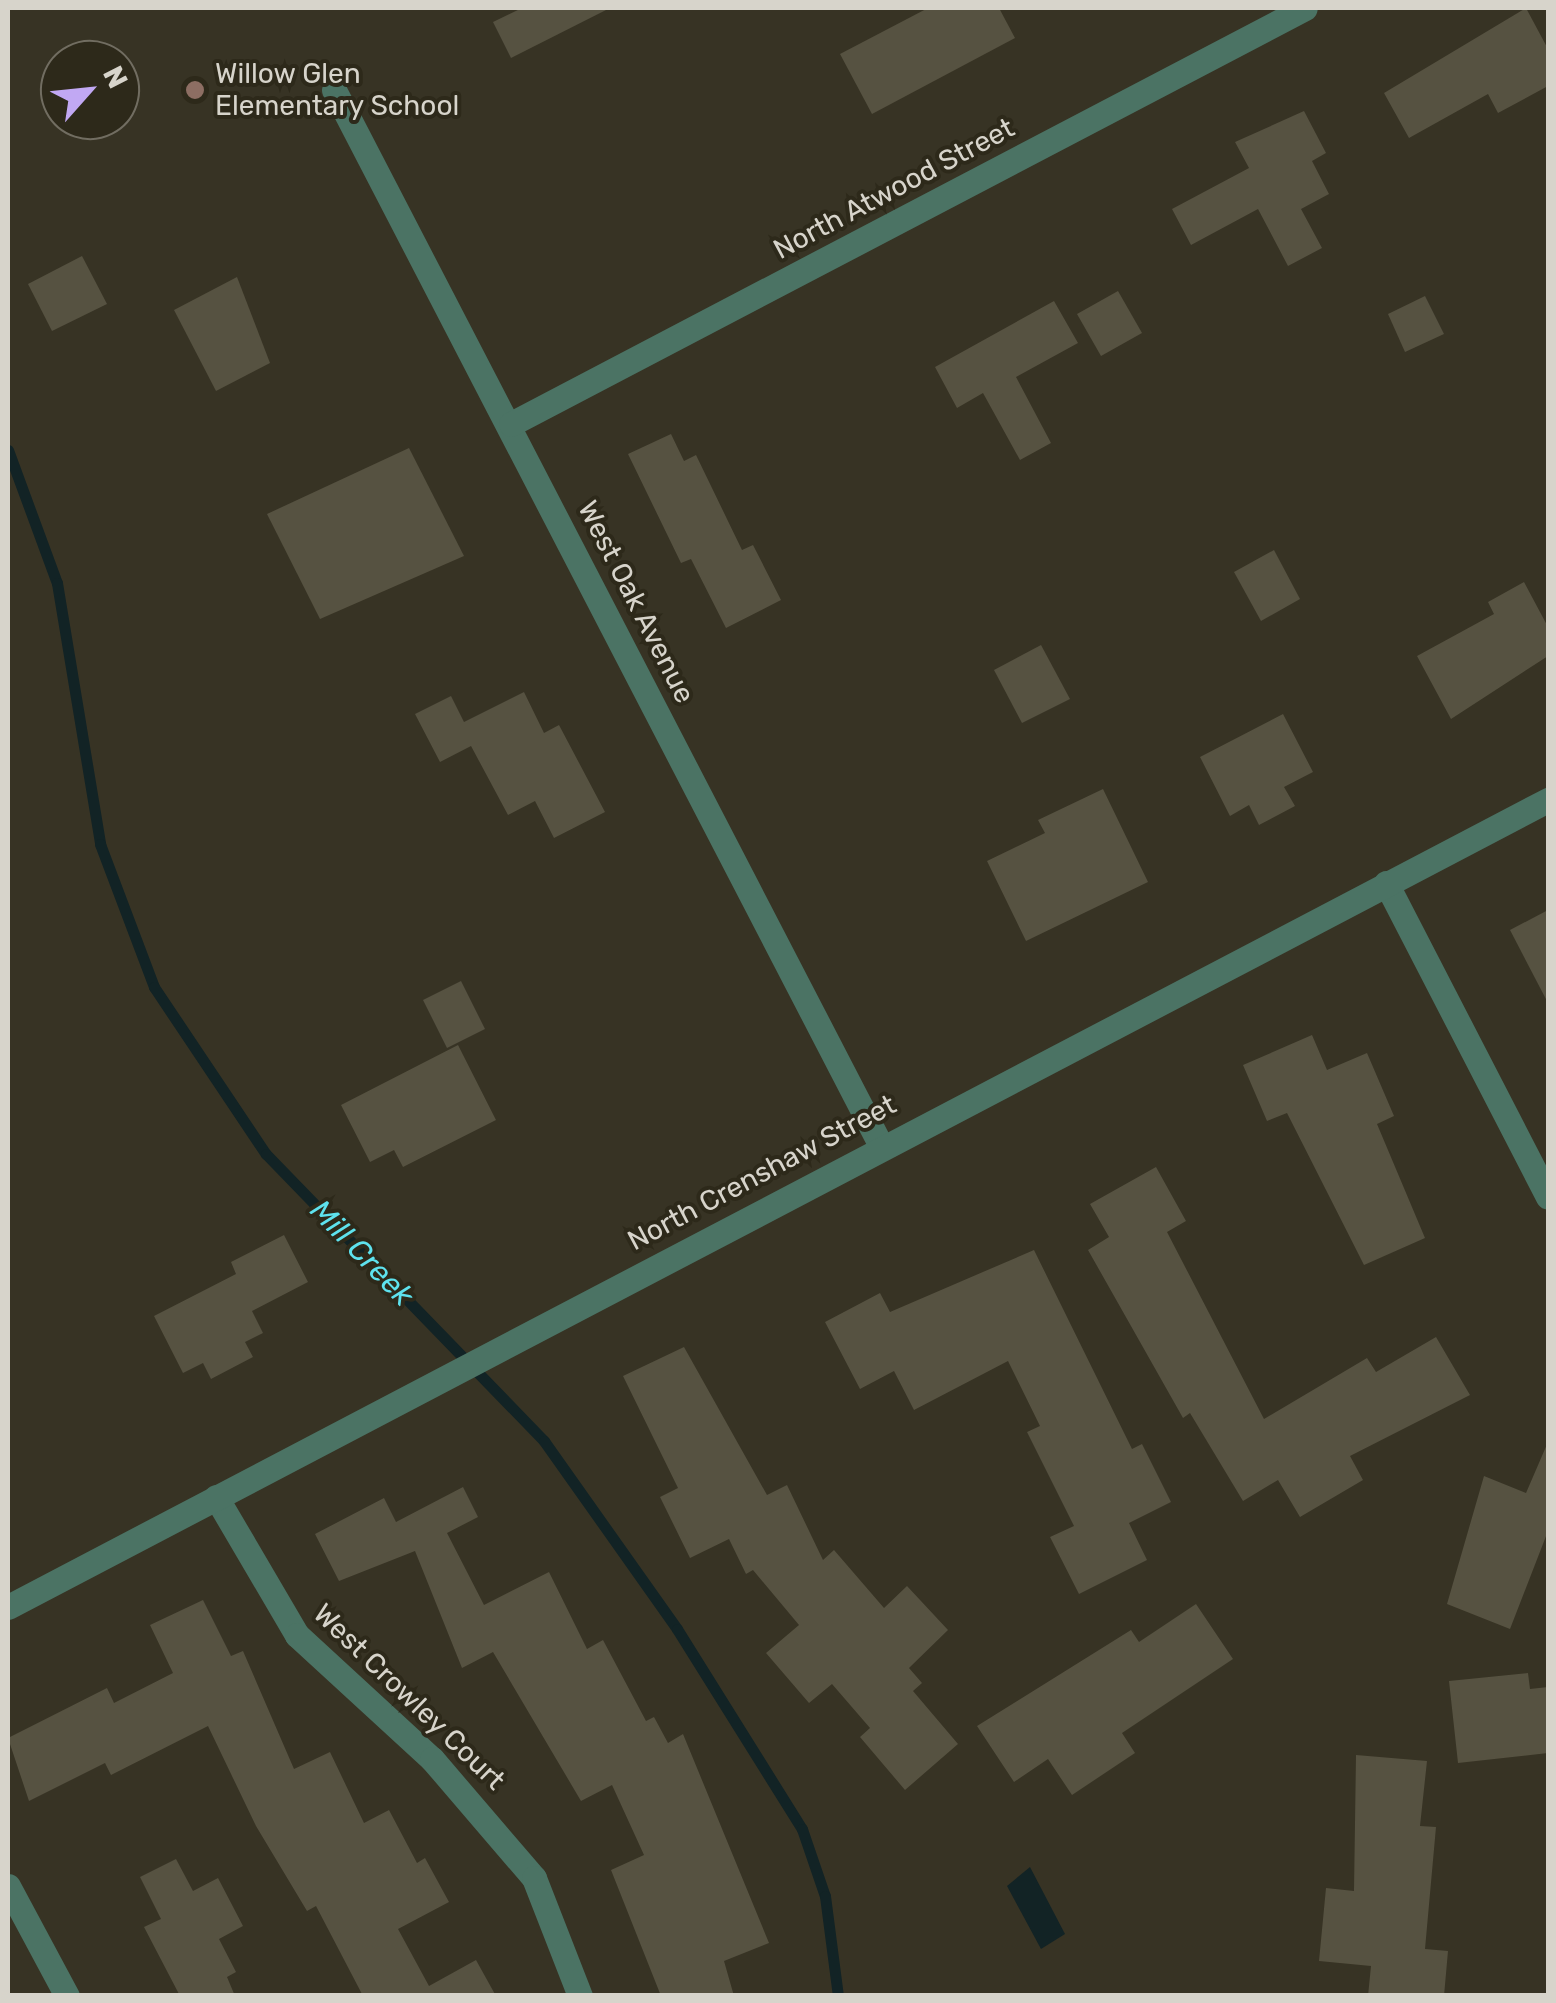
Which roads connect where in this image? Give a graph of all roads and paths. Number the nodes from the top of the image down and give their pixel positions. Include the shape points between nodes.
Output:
1 (1305, 8) edge
2 (334, 90) dead end
3 (511, 424) junction
4 (1548, 800) edge
5 (1386, 884) junction
6 (879, 1142) junction
7 (1548, 1196) edge
8 (216, 1498) junction
9 (8, 1607) edge
10 (8, 1886) edge
11 (67, 1996) edge
12 (580, 1996) edge

1 - 3 street, North Atwood Street
2 - 3 street, West Oak Avenue
3 - 6 street, West Oak Avenue
4 - 5 street, North Crenshaw Street
5 - 6 street, North Crenshaw Street
5 - 7 street
6 - 8 street, North Crenshaw Street
8 - 9 street, North Crenshaw Street
8 - 12 street, West Crowley Court via 296,1634 432,1759 514,1850
10 - 11 street

